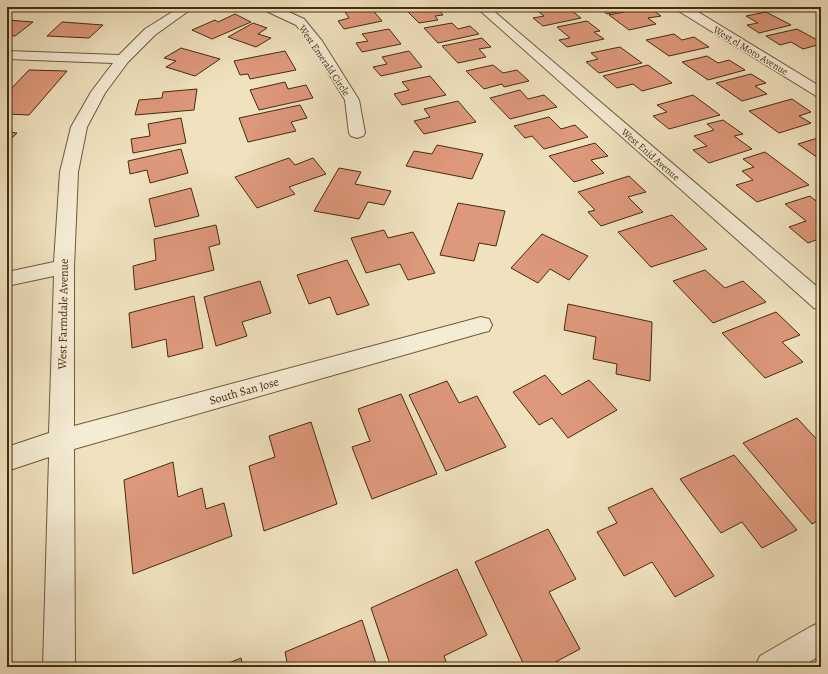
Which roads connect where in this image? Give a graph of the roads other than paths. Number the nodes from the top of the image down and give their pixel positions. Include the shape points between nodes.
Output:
1 (188, 7) edge
2 (268, 7) edge
3 (482, 7) edge
4 (681, 7) edge
5 (7, 55) edge
6 (123, 59) junction
7 (821, 93) edge
8 (357, 133) dead end
9 (64, 267) junction
10 (7, 279) edge
11 (821, 302) edge
12 (482, 325) dead end
13 (61, 442) junction
14 (7, 459) edge
15 (821, 638) edge
16 (59, 667) edge
17 (770, 667) edge

1 - 6 street, West Farmdale Avenue via 150,32
2 - 8 street, West Emerald Circle via 300,22 315,41 352,100
3 - 11 street, West Enid Avenue
4 - 7 street, West el Moro Avenue
5 - 6 street
6 - 9 street, West Farmdale Avenue via 98,92 79,127 69,172
9 - 10 street
9 - 13 street, West Farmdale Avenue
12 - 13 street, South San Jose
13 - 14 street, South San Jose
13 - 16 street, West Farmdale Avenue
15 - 17 street

